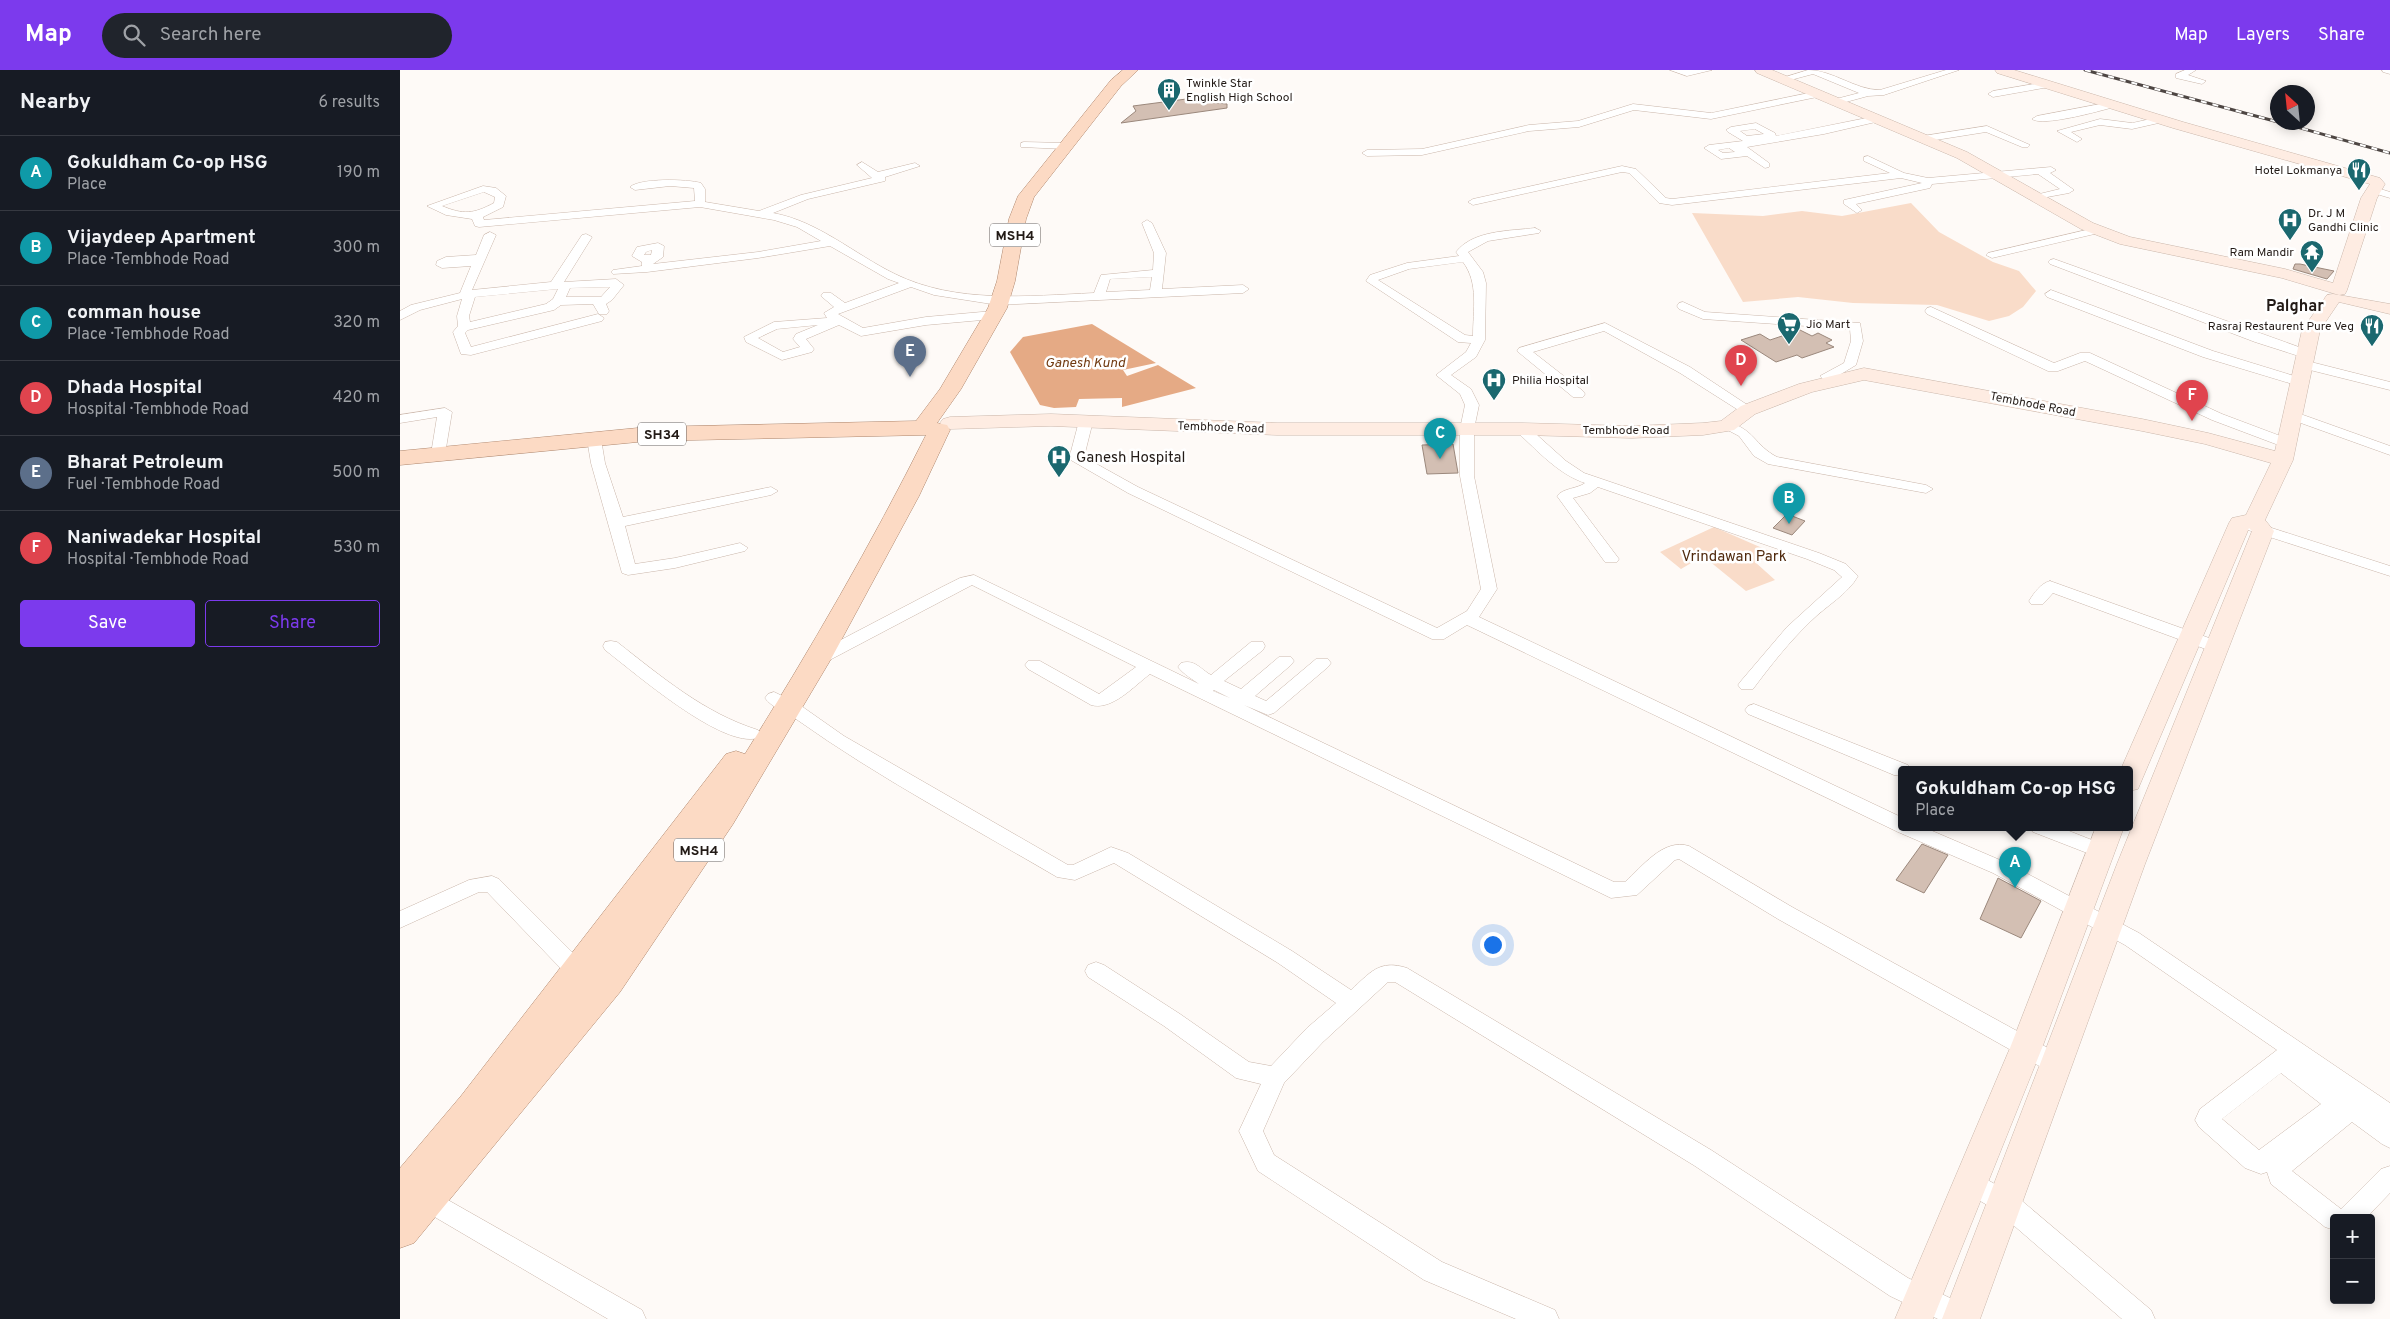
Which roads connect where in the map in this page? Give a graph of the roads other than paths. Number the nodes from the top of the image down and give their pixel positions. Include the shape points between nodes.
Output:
1 (1131, 70) edge
2 (1140, 70) edge
3 (1674, 70) edge
4 (1708, 70) edge
5 (1955, 70) edge
6 (2001, 70) edge
7 (2192, 70) edge
8 (2386, 70) edge
9 (1765, 71) edge
10 (2390, 71) edge
11 (1782, 79) junction
12 (2202, 82) dead end
13 (2046, 85) junction
14 (1865, 92) junction
15 (1816, 93) junction
16 (1993, 94) dead end
17 (1838, 99) junction
18 (1106, 103) junction
19 (2111, 105) junction
20 (1877, 119) junction
21 (2037, 119) dead end
22 (2160, 120) junction
23 (1074, 139) junction
24 (1923, 139) junction
25 (2078, 139) dead end
26 (1714, 144) dead end
27 (1735, 144) junction
28 (1024, 145) dead end
29 (2025, 145) dead end
30 (1367, 153) dead end
31 (1868, 159) dead end
32 (862, 165) dead end
33 (915, 166) dead end
34 (1730, 168) dead end
35 (1900, 175) junction
36 (876, 176) junction
37 (2000, 176) junction
38 (1928, 181) junction
39 (2060, 184) junction
40 (2045, 186) dead end
41 (635, 187) dead end
42 (2374, 190) junction
43 (2390, 195) edge
44 (2035, 198) junction
45 (480, 200) dead end
46 (1473, 202) dead end
47 (700, 204) junction
48 (1858, 210) dead end
49 (445, 211) junction
50 (761, 214) junction
51 (564, 215) junction
52 (477, 216) junction
53 (1147, 223) dead end
54 (559, 227) dead end
55 (1536, 231) dead end
56 (2100, 231) junction
57 (586, 237) dead end
58 (833, 242) junction
59 (470, 246) dead end
60 (2085, 247) dead end
61 (870, 248) dead end
62 (849, 254) junction
63 (1992, 255) dead end
64 (835, 257) dead end
65 (1466, 258) junction
66 (2054, 262) dead end
67 (617, 272) dead end
68 (1163, 272) junction
69 (941, 280) dead end
70 (911, 283) junction
71 (561, 285) junction
72 (1243, 289) dead end
73 (513, 290) junction
74 (934, 291) junction
75 (1169, 292) junction
76 (1156, 293) junction
77 (467, 294) junction
78 (2051, 294) dead end
79 (827, 296) dead end
80 (1099, 296) junction
81 (2342, 296) junction
82 (554, 304) junction
83 (2390, 304) edge
84 (1001, 305) junction
85 (1683, 306) dead end
86 (842, 307) junction
87 (2390, 309) edge
88 (601, 310) junction
89 (1931, 311) dead end
90 (400, 316) edge
91 (506, 318) junction
92 (833, 323) junction
93 (464, 327) junction
94 (562, 328) junction
95 (515, 340) junction
96 (1479, 340) junction
97 (2303, 367) junction
98 (1832, 380) junction
99 (2390, 386) edge
100 (1578, 394) dead end
101 (1748, 410) junction
102 (2292, 415) junction
103 (400, 419) edge
104 (1086, 421) junction
105 (936, 425) junction
106 (1727, 426) junction
107 (1522, 428) junction
108 (1467, 429) junction
109 (594, 439) junction
110 (2284, 451) junction
111 (2390, 451) edge
112 (438, 454) junction
113 (400, 458) edge
114 (1595, 482) junction
115 (1926, 489) dead end
116 (771, 491) dead end
117 (617, 523) junction
118 (2252, 525) junction
119 (740, 548) dead end
120 (1611, 559) dead end
121 (2390, 571) edge
122 (2037, 601) dead end
123 (1467, 618) junction
124 (2190, 637) junction
125 (1068, 641) dead end
126 (611, 646) dead end
127 (1257, 646) dead end
128 (2217, 647) junction
129 (1105, 653) junction
130 (818, 659) junction
131 (1285, 661) dead end
132 (1034, 664) dead end
133 (1322, 664) dead end
134 (1188, 667) dead end
135 (1143, 671) junction
136 (1746, 685) dead end
137 (1206, 687) junction
138 (2166, 694) junction
139 (782, 701) junction
140 (1237, 702) junction
141 (2194, 703) junction
142 (1754, 710) dead end
143 (752, 734) junction
144 (2139, 758) junction
145 (1898, 769) edge
146 (2168, 769) junction
147 (2133, 772) edge
148 (1898, 824) edge
149 (1915, 831) edge
150 (2062, 831) edge
151 (2105, 839) edge
152 (2078, 910) junction
153 (400, 920) edge
154 (2110, 927) junction
155 (1096, 971) dead end
156 (593, 977) junction
157 (1351, 1001) junction
158 (2026, 1048) junction
159 (2288, 1055) junction
160 (2058, 1065) junction
161 (1276, 1077) junction
162 (2358, 1103) junction
163 (2390, 1116) edge
164 (2390, 1137) edge
165 (2390, 1177) edge
166 (1971, 1182) junction
167 (413, 1197) edge
168 (2006, 1203) junction
169 (2353, 1214) edge
170 (2330, 1216) edge
171 (400, 1230) edge
172 (1919, 1309) edge
173 (1962, 1318) edge
174 (633, 1319) edge
175 (1546, 1319) edge
176 (2142, 1319) edge

1 - 18 main road, MSH4
2 - 18 main road, MSH4
3 - 4 street via 1687,73
5 - 14 street via 1881,93
6 - 13 main road
7 - 12 street via 2179,76
8 - 10 street
9 - 11 main road
11 - 14 street via 1814,71
11 - 15 main road
13 - 16 street
13 - 19 main road
14 - 17 street
15 - 17 main road
15 - 30 street via 1711,116 1633,107 1579,124 1529,128 1422,152
17 - 20 main road
18 - 23 main road, MSH4
19 - 21 street
19 - 22 main road
20 - 24 main road
20 - 27 street
22 - 25 street via 2132,126 2100,122 2062,131
22 - 42 main road via 2368,179 2378,184
23 - 28 street
23 - 84 main road, MSH4 via 1026,196 1017,216
24 - 29 street via 1987,129
24 - 37 main road
26 - 27 street
27 - 34 street via 1757,162 1743,156 1721,160
31 - 35 street
32 - 36 street
33 - 36 street
35 - 38 street
35 - 46 street via 1663,202 1632,171 1622,169
36 - 50 street via 881,179 805,197
37 - 38 street
37 - 39 street via 2045,171
37 - 44 main road
38 - 48 street via 1921,188 1848,202
39 - 40 street
39 - 44 street via 2068,190
41 - 47 street via 670,183 697,185
42 - 43 street
42 - 81 main road
44 - 56 main road
45 - 49 street
47 - 50 street
47 - 51 street
49 - 52 street
49 - 52 street via 432,206 483,190 492,190 501,196 499,205
50 - 58 street via 801,225
51 - 52 street via 479,224
51 - 54 street
53 - 68 street via 1160,252
55 - 65 street via 1478,240 1462,252
56 - 60 street via 2072,239
56 - 63 street
56 - 81 main road via 2126,242 2285,274
57 - 71 street
58 - 62 street
58 - 67 street via 758,255 647,264
59 - 77 street via 488,240 474,263
61 - 62 street
62 - 64 street
62 - 70 street via 892,278
65 - 96 street via 1477,272 1480,283
65 - 96 street via 1407,266 1374,277 1372,281 1462,339
66 - 97 street via 2233,329
68 - 75 street
68 - 76 street
68 - 80 street via 1105,277
69 - 74 street
70 - 74 street
70 - 86 street via 867,293
71 - 73 street
71 - 82 street
71 - 88 street via 616,283 618,285
72 - 75 street
73 - 77 street
73 - 91 street
74 - 84 street
75 - 76 street
76 - 80 street
77 - 90 street via 433,301
77 - 93 street
78 - 97 street via 2208,354
79 - 86 street
80 - 84 street
81 - 83 main road
81 - 87 main road
81 - 97 main road via 2311,330
82 - 88 street
82 - 91 street
82 - 94 street
84 - 92 street via 861,332
84 - 105 main road, MSH4
84 - 105 main road, MSH4
85 - 98 street via 1703,316 1856,326 1857,341 1850,364 1827,376
86 - 92 street via 830,313
88 - 94 street
89 - 110 street via 2052,368 2085,356
91 - 93 street
91 - 95 street
92 - 92 street via 800,337 808,349 787,356 750,339 777,325
93 - 95 street via 459,332 465,350
94 - 95 street
96 - 108 street via 1471,354 1443,375 1466,392 1472,405
97 - 99 street
97 - 102 main road
98 - 101 main road, Tembhode Road
98 - 110 main road, Tembhode Road via 1864,374 1908,380
100 - 101 street via 1523,351 1605,328 1685,370
101 - 106 main road, Tembhode Road
102 - 110 main road
102 - 111 street
103 - 112 street via 441,410 445,412
104 - 105 main road, Tembhode Road
104 - 108 main road, Tembhode Road via 1277,429
104 - 123 street via 1076,459 1133,490 1438,635
105 - 109 main road, SH34 via 648,434
105 - 130 main road, MSH4 via 907,496
105 - 139 main road, MSH4
106 - 107 main road, Tembhode Road via 1632,432
106 - 115 street via 1744,433 1759,453 1773,461
107 - 108 main road, Tembhode Road
107 - 114 street via 1561,464
108 - 123 street via 1467,476 1488,589 1473,614
109 - 112 main road, SH34
109 - 117 street
110 - 118 main road
112 - 113 main road, SH34
114 - 120 street via 1586,490 1564,496
114 - 136 street via 1813,556 1840,567 1850,576 1779,643
116 - 117 street
117 - 119 street via 628,570
118 - 121 street
118 - 124 main road
118 - 128 main road
122 - 124 street via 2050,586
123 - 148 street
124 - 128 street
124 - 138 main road
125 - 129 street
126 - 143 street via 678,698 732,729
127 - 137 street
128 - 141 main road
129 - 130 street via 974,580 918,605 866,636
129 - 135 street
130 - 139 main road, MSH4
131 - 140 street
132 - 135 street via 1097,701 1104,700
133 - 140 street via 1272,708
134 - 137 street
135 - 137 street
137 - 140 street
138 - 141 main road
138 - 144 main road
139 - 143 main road, MSH4
139 - 156 main road, MSH4 via 722,816
139 - 157 street via 838,740 1064,872 1075,872 1111,854 1122,858
140 - 158 street via 1611,890 1630,890 1670,854 1682,851 1785,914
141 - 146 main road
142 - 145 street
143 - 156 main road, MSH4
144 - 146 main road
144 - 147 main road
146 - 154 main road
149 - 152 street via 2000,868
150 - 151 street
151 - 152 main road
152 - 154 street
152 - 158 main road
153 - 156 street via 476,885 492,884
154 - 159 street via 2132,939
154 - 160 main road
155 - 161 street via 1244,1071
156 - 167 main road, MSH4 via 474,1107
157 - 161 street
157 - 172 street via 1384,973 1398,974 1703,1158 1899,1287
158 - 160 street
158 - 166 main road
159 - 159 street via 2208,1116 2207,1120 2253,1160 2261,1163 2335,1107 2334,1100
159 - 162 street
160 - 168 main road
161 - 175 street via 1250,1130 1266,1162 1433,1271
162 - 163 street
162 - 164 street
162 - 170 street via 2278,1167 2280,1176
165 - 169 street
166 - 168 street
166 - 172 main road
167 - 171 main road, MSH4
167 - 174 street
168 - 173 main road
168 - 176 street
172 - 173 street

